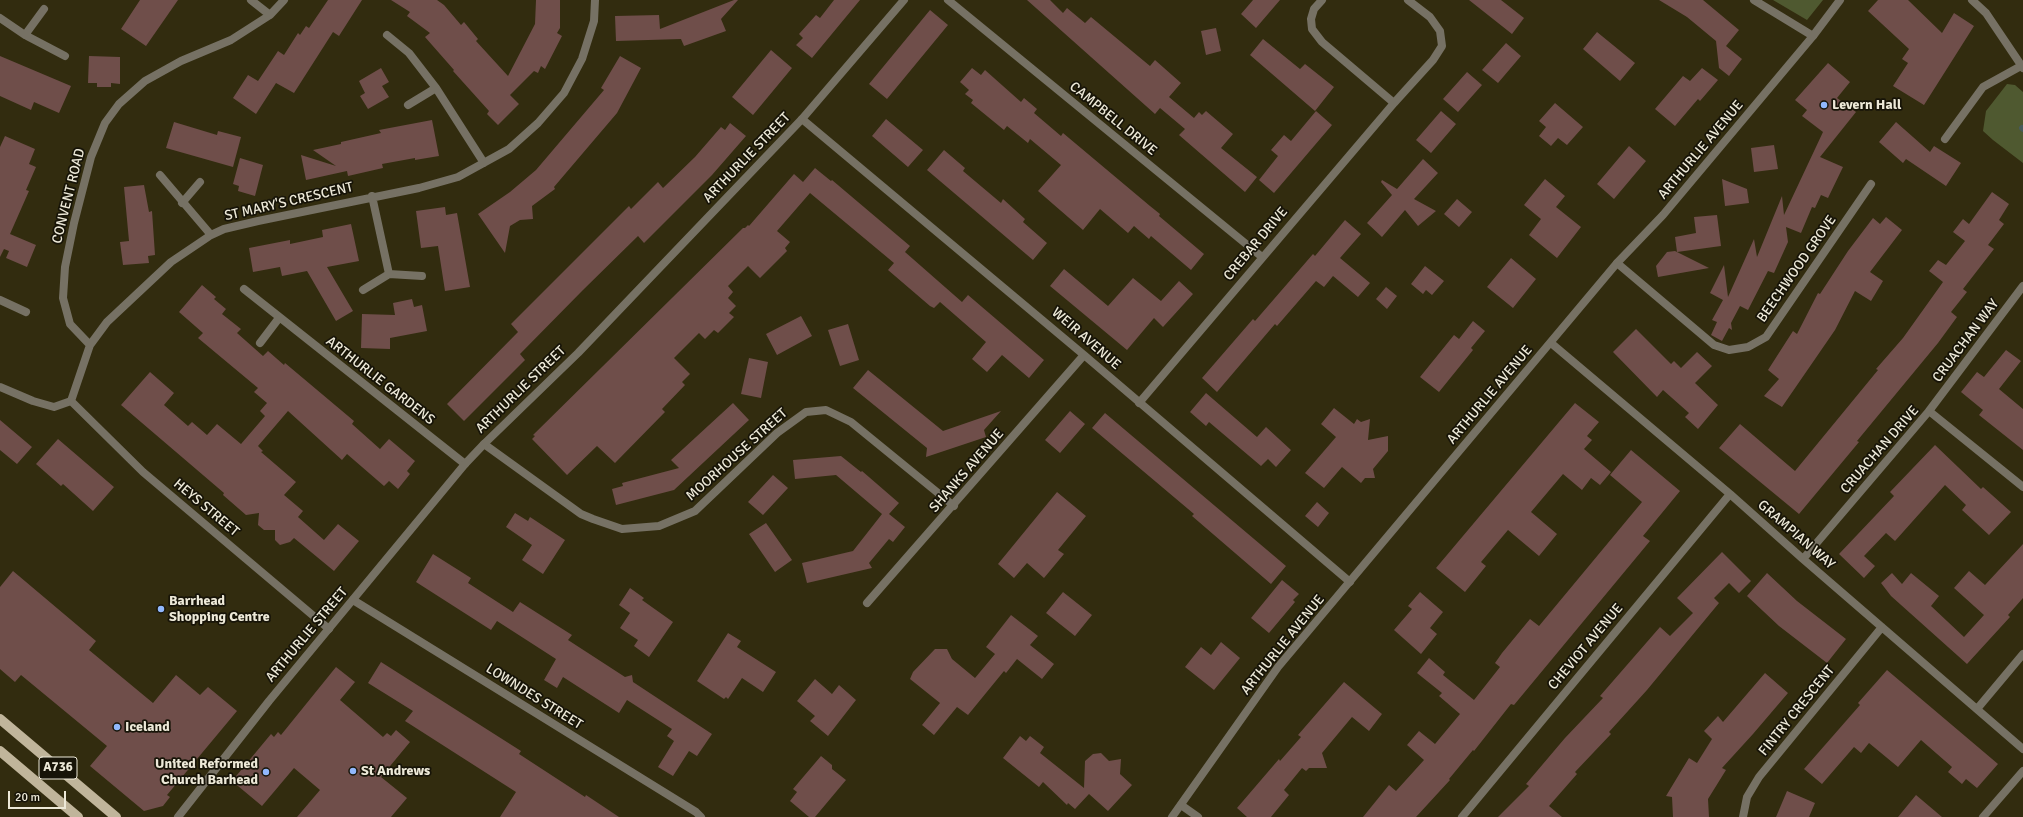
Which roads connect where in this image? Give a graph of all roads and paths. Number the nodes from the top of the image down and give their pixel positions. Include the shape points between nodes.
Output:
1 (251, 0) edge
2 (284, 0) edge
3 (595, 0) edge
4 (904, 0) edge
5 (948, 0) edge
6 (1322, 0) edge
7 (1408, 0) edge
8 (1754, 0) edge
9 (1840, 0) edge
10 (1972, 0) edge
11 (44, 9) dead end
12 (270, 15) junction
13 (0, 18) edge
14 (24, 34) junction
15 (386, 35) dead end
16 (1813, 36) junction
17 (65, 56) dead end
18 (2022, 67) edge
19 (436, 88) junction
20 (1394, 103) junction
21 (408, 105) dead end
22 (802, 119) junction
23 (1945, 139) dead end
24 (484, 163) junction
25 (160, 175) dead end
26 (200, 182) dead end
27 (1872, 184) dead end
28 (372, 196) junction
29 (182, 203) junction
30 (211, 235) junction
31 (1262, 257) junction
32 (1617, 262) junction
33 (389, 274) junction
34 (422, 276) dead end
35 (2023, 286) edge
36 (244, 289) dead end
37 (363, 290) dead end
38 (0, 300) edge
39 (26, 312) dead end
40 (279, 318) junction
41 (260, 343) dead end
42 (1551, 343) junction
43 (90, 345) junction
44 (1084, 354) junction
45 (0, 387) edge
46 (71, 401) junction
47 (1139, 402) junction
48 (1929, 411) junction
49 (484, 444) junction
50 (465, 464) junction
51 (2023, 487) edge
52 (1730, 494) junction
53 (954, 506) junction
54 (1803, 559) junction
55 (1350, 582) junction
56 (353, 600) junction
57 (867, 603) dead end
58 (1882, 627) junction
59 (329, 630) junction
60 (2023, 654) edge
61 (1977, 709) junction
62 (0, 719) edge
63 (2023, 749) edge
64 (0, 751) edge
65 (2023, 771) edge
66 (1181, 805) junction
67 (78, 817) edge
68 (116, 817) edge
69 (178, 817) edge
70 (700, 817) edge
71 (1172, 817) edge
72 (1198, 817) edge
73 (1462, 817) edge
74 (1743, 817) edge
75 (1983, 817) edge

1 - 12 street
2 - 12 street, CONVENT ROAD
3 - 24 street, ST MARY'S CRESCENT via 594,21 582,59 564,93 538,123 515,144
4 - 22 street, ARTHURLIE STREET
5 - 31 street, CAMPBELL DRIVE
6 - 20 street via 1314,9 1312,29 1322,42
7 - 20 street, CREBAR DRIVE via 1430,17 1440,31 1442,46 1433,60
8 - 16 street
9 - 16 street, ARTHURLIE AVENUE
10 - 18 street via 1986,13
11 - 14 street
12 - 43 street, CONVENT ROAD via 231,40 181,61 145,81 119,104 105,123 91,157 66,267 64,298 70,324
13 - 14 street
14 - 17 street
15 - 19 street via 409,53
16 - 32 street, ARTHURLIE AVENUE via 1663,215
18 - 23 street via 1983,87
19 - 21 street
19 - 24 street
20 - 31 street, CREBAR DRIVE
22 - 44 street, WEIR AVENUE
22 - 49 street, ARTHURLIE STREET via 578,353
24 - 28 street, ST MARY'S CRESCENT via 458,177
25 - 29 street, ST MARY'S CRESCENT
26 - 29 street
27 - 32 street, BEECHWOOD GROVE via 1766,337 1748,347 1729,350 1714,345
28 - 30 street, ST MARY'S CRESCENT via 224,229
28 - 33 street, ST MARY'S CRESCENT
29 - 30 street, ST MARY'S CRESCENT
30 - 43 street, ST MARY'S CRESCENT via 170,262 107,322
31 - 47 street, CREBAR DRIVE
32 - 42 street, ARTHURLIE AVENUE
33 - 34 street
33 - 37 street
35 - 48 street, CRUACHAN WAY
36 - 40 street, ARTHURLIE GARDENS
38 - 39 street
40 - 41 street
40 - 50 street, ARTHURLIE GARDENS
42 - 52 street, GRAMPIAN WAY
42 - 55 street, ARTHURLIE AVENUE
43 - 46 street, ST MARY'S CRESCENT
44 - 47 street, WEIR AVENUE
44 - 53 street, SHANKS AVENUE
45 - 46 street via 54,407
46 - 59 street, HEYS STREET via 143,472
47 - 55 street, WEIR AVENUE
48 - 51 street, CRUACHAN DRIVE
48 - 54 street, CRUACHAN DRIVE
49 - 50 street, ARTHURLIE STREET
49 - 53 street, MOORHOUSE STREET via 581,514 622,528 659,526 695,511 777,433 806,412 826,410 851,422
50 - 56 street, ARTHURLIE STREET
52 - 54 street, GRAMPIAN WAY
52 - 73 street, CHEVIOT AVENUE
53 - 57 street, SHANKS AVENUE
54 - 58 street, GRAMPIAN WAY
55 - 66 street, ARTHURLIE AVENUE via 1278,668
56 - 59 street, ARTHURLIE STREET
56 - 70 street, LOWNDES STREET
58 - 61 street, GRAMPIAN WAY
58 - 74 street, FINTRY CRESCENT via 1759,777 1747,797
59 - 69 street, ARTHURLIE STREET via 269,701
60 - 61 street
61 - 63 street, GRAMPIAN WAY
62 - 68 main road, A736
64 - 67 main road, A736
65 - 75 street
66 - 71 street, ARTHURLIE AVENUE
66 - 72 street

